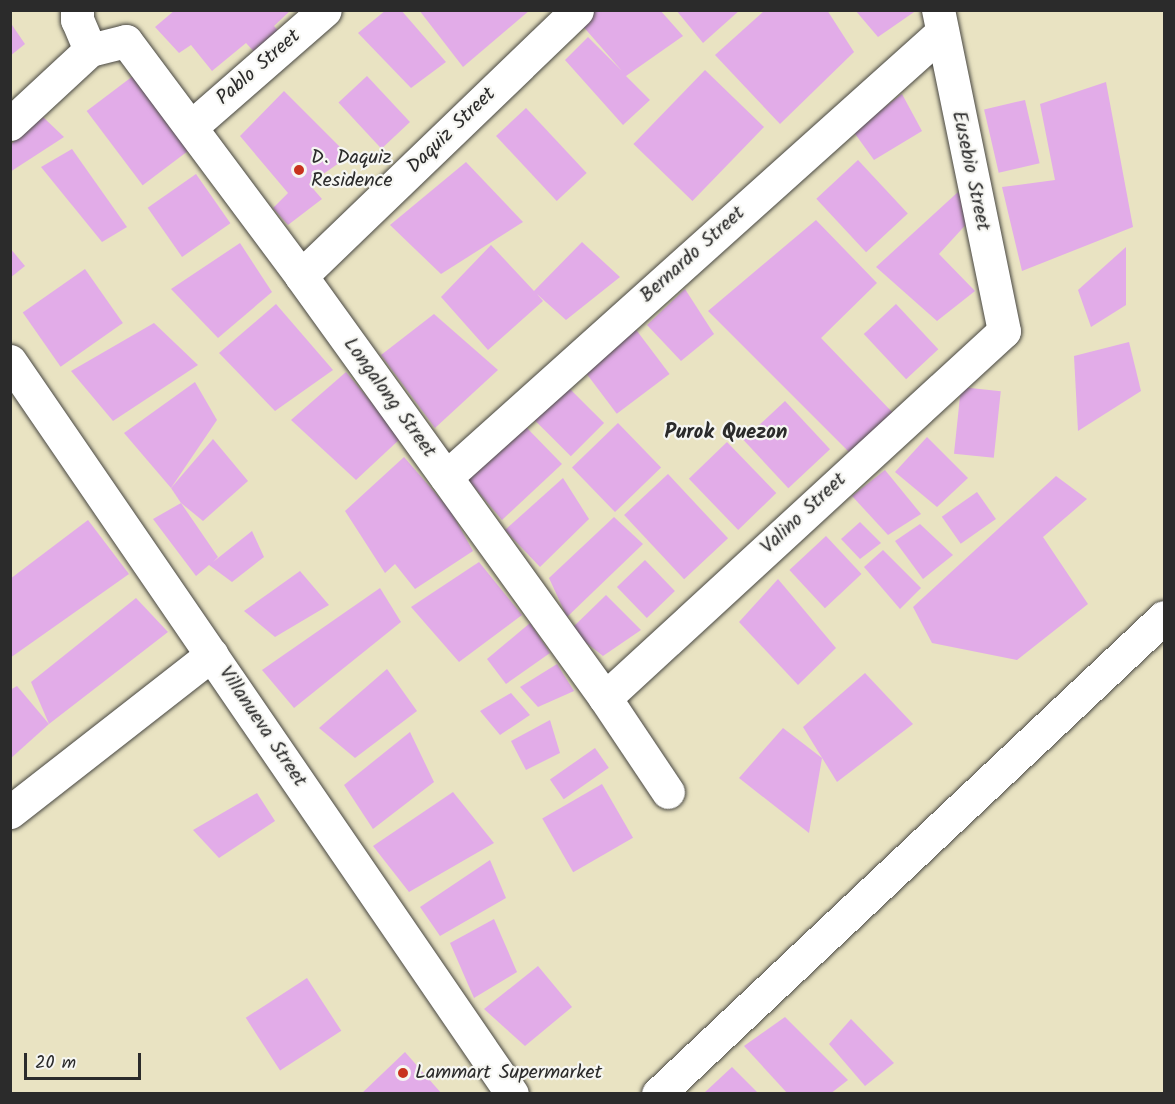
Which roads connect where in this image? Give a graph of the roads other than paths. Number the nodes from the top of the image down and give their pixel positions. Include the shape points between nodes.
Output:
1 (77, 10) edge
2 (325, 10) edge
3 (577, 10) edge
4 (940, 22) edge
5 (90, 50) junction
6 (10, 124) edge
7 (192, 126) junction
8 (301, 276) junction
9 (1004, 331) joint
10 (10, 361) edge
11 (446, 477) junction
12 (1164, 617) edge
13 (212, 654) junction
14 (605, 698) junction
15 (668, 792) dead end
16 (10, 812) edge
17 (512, 1094) edge
18 (658, 1094) edge

1 - 5 street via 77,20
2 - 7 street, Pablo Street
3 - 8 street, Daquiz Street
4 - 9 street, Eusebio Street
4 - 11 street, Bernardo Street
5 - 6 street
5 - 7 street, Longalong Street via 126,40
7 - 8 street, Longalong Street
8 - 11 street, Longalong Street
9 - 14 street, Valino Street
10 - 13 street, Villanueva Street
11 - 14 street, Longalong Street
12 - 18 street
13 - 16 street
13 - 17 street, Villanueva Street
14 - 15 street, Longalong Street

